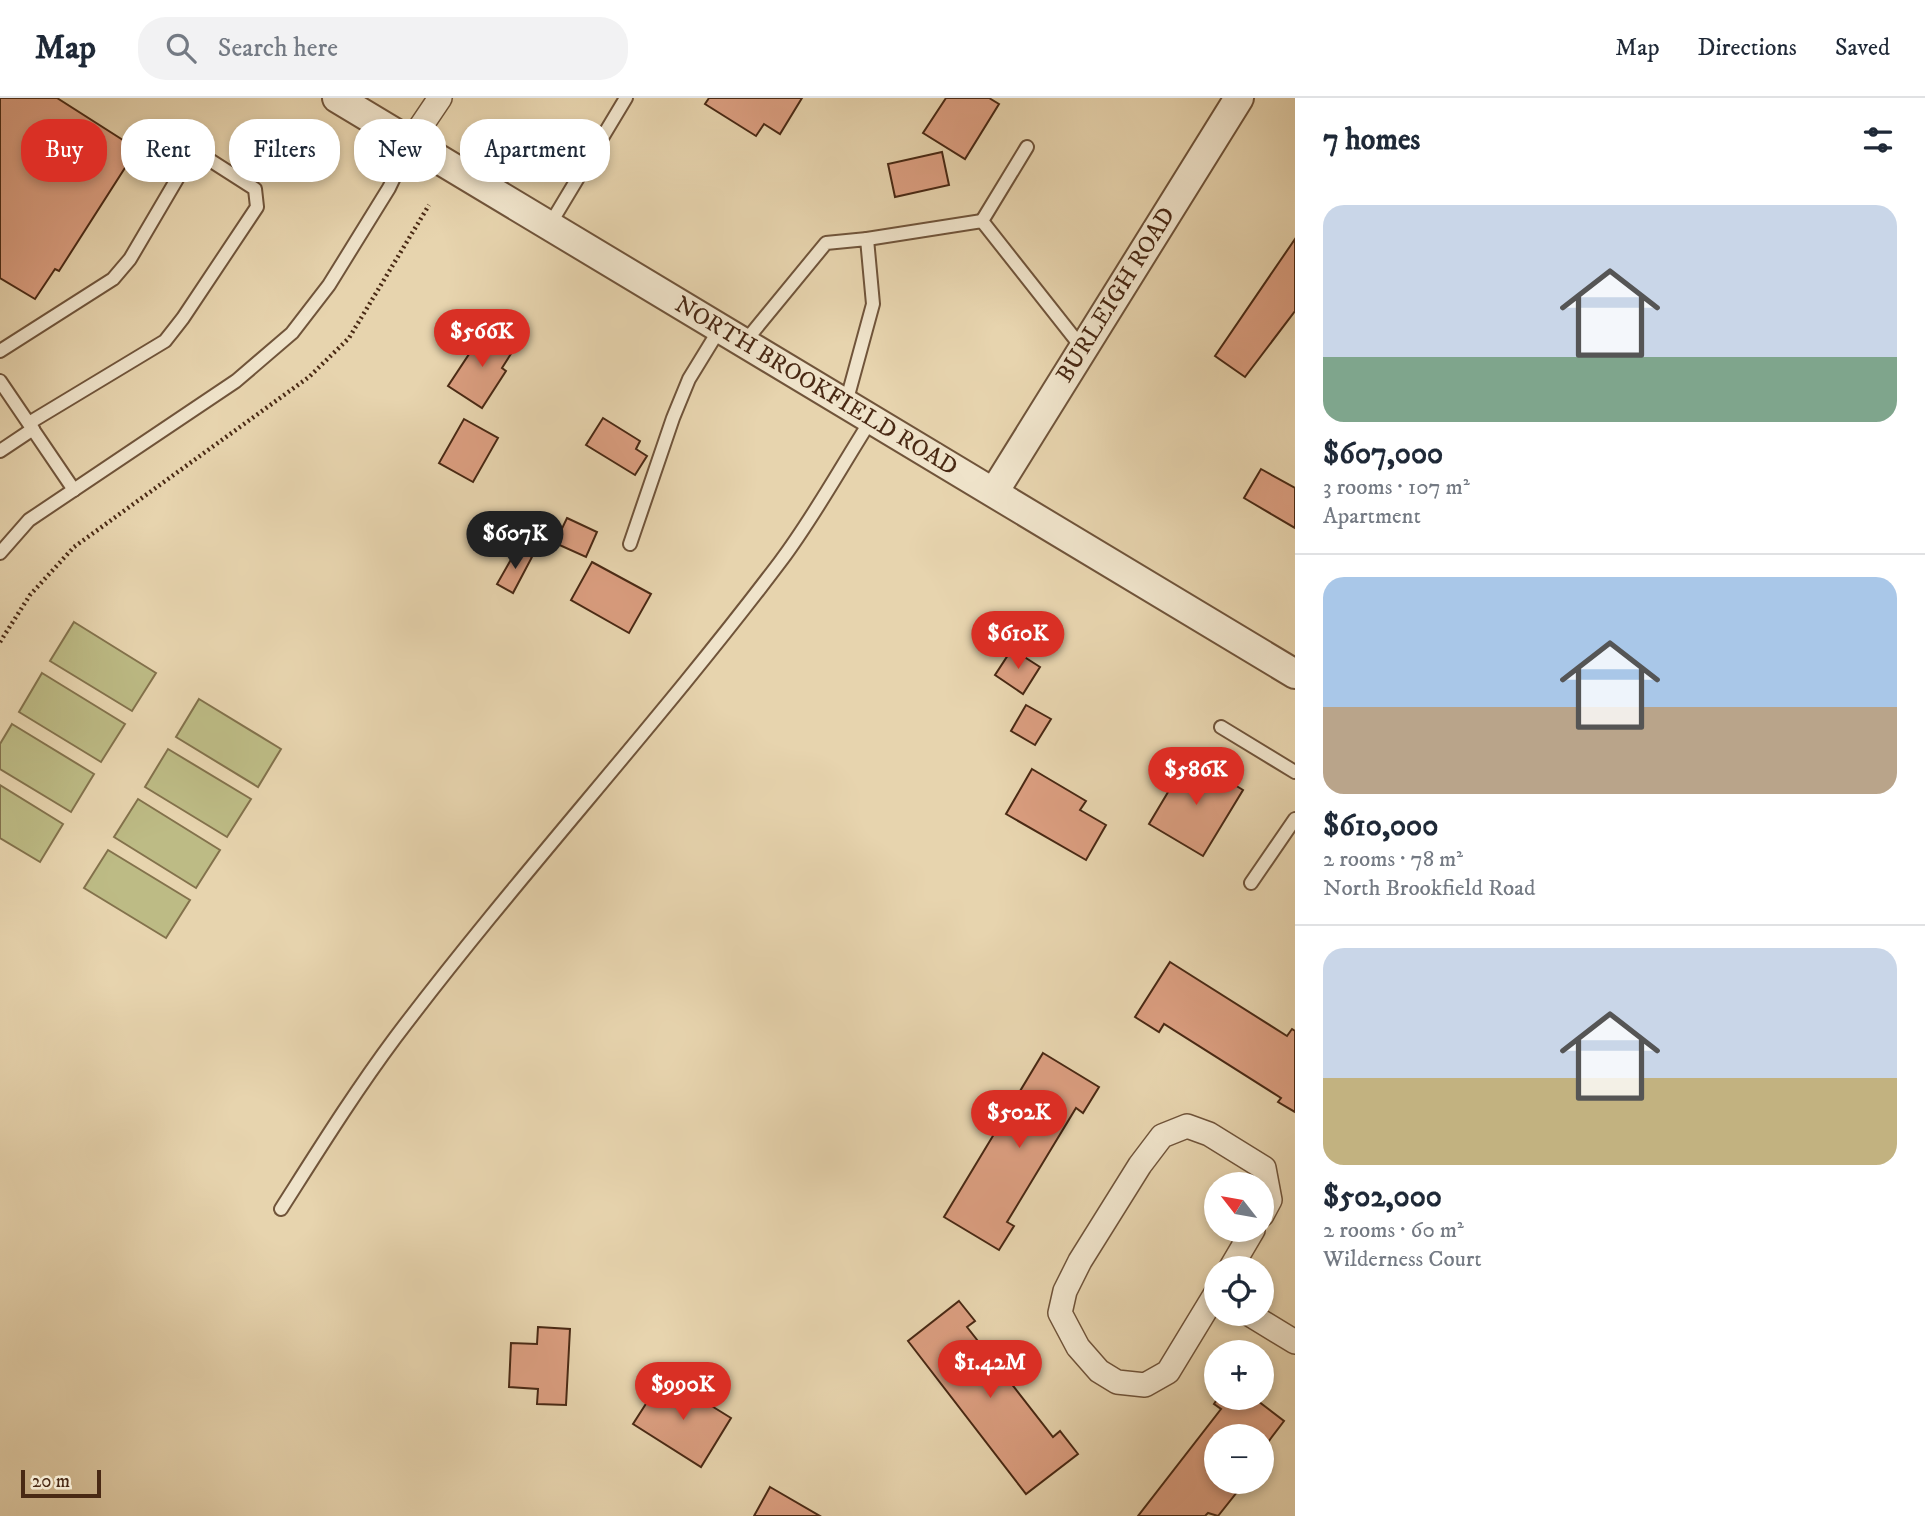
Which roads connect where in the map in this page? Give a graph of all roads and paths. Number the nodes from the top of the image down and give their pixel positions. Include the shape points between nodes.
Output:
1 (337, 98) edge
2 (440, 98) edge
3 (626, 98) edge
4 (1238, 98) edge
5 (373, 119) edge
6 (426, 119) edge
7 (1027, 147) dead end
8 (446, 163) edge
9 (392, 182) edge
10 (429, 205) dead end
11 (982, 221) junction
12 (549, 226) junction
13 (867, 239) junction
14 (731, 337) junction
15 (1083, 349) junction
16 (0, 351) edge
17 (0, 381) edge
18 (845, 406) junction
19 (871, 420) junction
20 (31, 426) junction
21 (0, 451) edge
22 (74, 490) junction
23 (994, 492) junction
24 (630, 544) dead end
25 (0, 553) edge
26 (0, 642) edge
27 (1295, 674) edge
28 (1222, 727) dead end
29 (1295, 772) edge
30 (1295, 819) edge
31 (1251, 883) dead end
32 (1265, 1172) edge
33 (281, 1209) dead end
34 (1204, 1314) edge
35 (1269, 1326) edge
36 (1295, 1342) edge

1 - 5 street, NORTH BROOKFIELD ROAD
2 - 6 street
3 - 12 lane
4 - 15 street, BURLEIGH ROAD
7 - 11 lane
8 - 12 street, NORTH BROOKFIELD ROAD
9 - 22 lane via 329,285 292,333 236,381
10 - 26 path via 349,338 309,376 74,547 30,594
11 - 13 lane
11 - 15 lane
12 - 14 street, NORTH BROOKFIELD ROAD
13 - 14 lane via 826,243
13 - 18 lane via 873,304
14 - 18 street, NORTH BROOKFIELD ROAD
14 - 24 lane via 689,379
15 - 23 street, BURLEIGH ROAD
16 - 20 lane via 113,279 130,259 187,162 205,157 255,189 257,207 165,341
17 - 20 lane
18 - 19 street, NORTH BROOKFIELD ROAD
19 - 23 street, NORTH BROOKFIELD ROAD
19 - 33 lane via 781,561 396,1036
20 - 21 lane
20 - 22 lane
22 - 25 lane via 29,520
23 - 27 street, NORTH BROOKFIELD ROAD
28 - 29 lane
30 - 31 lane
32 - 34 street via 1209,1133 1187,1126 1162,1136 1080,1261 1060,1312 1078,1347 1100,1371 1117,1382 1145,1385 1168,1373
35 - 36 street

